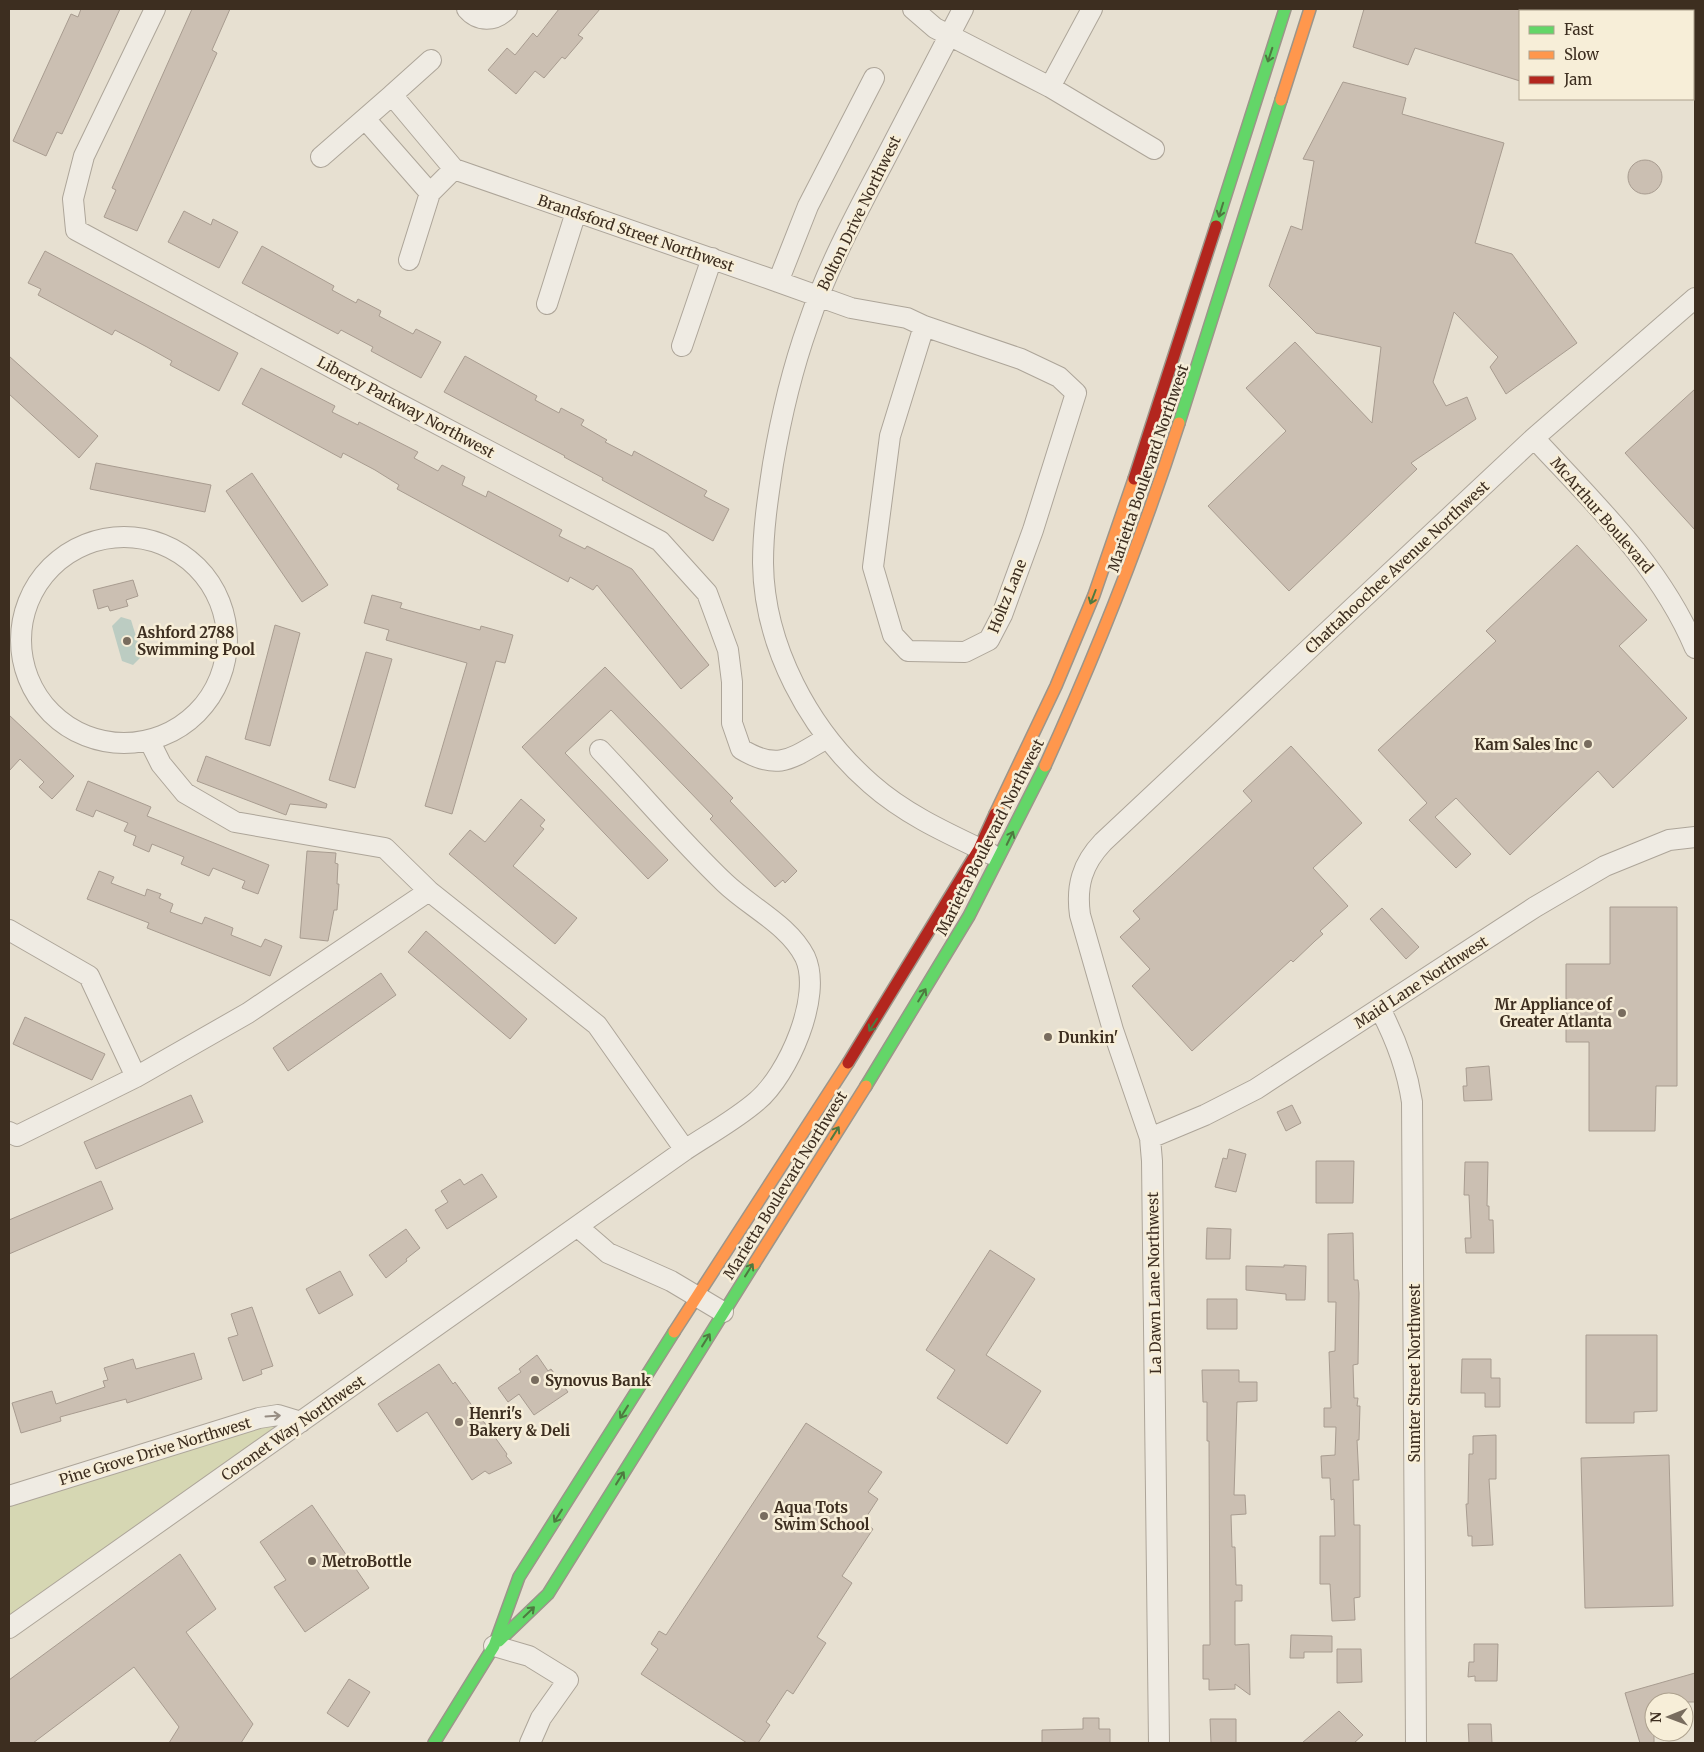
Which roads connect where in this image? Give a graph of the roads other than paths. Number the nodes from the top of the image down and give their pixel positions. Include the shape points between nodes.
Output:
1 (155, 9) edge
2 (466, 9) edge
3 (507, 9) edge
4 (913, 9) edge
5 (963, 9) edge
6 (1092, 9) edge
7 (1285, 9) edge
8 (1310, 9) edge
9 (949, 36) junction
10 (431, 60) dead end
11 (874, 78) dead end
12 (1050, 87) junction
13 (392, 96) junction
14 (366, 120) junction
15 (1154, 149) dead end
16 (321, 156) dead end
17 (454, 169) junction
18 (430, 193) junction
19 (576, 212) junction
20 (712, 258) junction
21 (409, 260) dead end
22 (778, 282) junction
23 (818, 298) junction
24 (1695, 298) edge
25 (547, 304) dead end
26 (924, 326) junction
27 (682, 346) dead end
28 (1534, 438) junction
29 (1695, 648) edge
30 (827, 738) junction
31 (149, 740) junction
32 (600, 750) dead end
33 (1695, 837) edge
34 (1104, 842) joint
35 (979, 849) junction
36 (1000, 858) junction
37 (429, 891) junction
38 (9, 930) edge
39 (1380, 1010) junction
40 (136, 1077) junction
41 (9, 1132) edge
42 (1150, 1138) junction
43 (685, 1150) junction
44 (578, 1227) junction
45 (697, 1296) junction
46 (723, 1312) junction
47 (301, 1422) junction
48 (9, 1496) edge
49 (9, 1628) edge
50 (494, 1646) junction
51 (434, 1743) edge
52 (530, 1743) edge
53 (1159, 1743) edge
54 (1416, 1743) edge

1 - 30 street, Liberty Parkway Northwest via 84,156 73,199 76,230 660,541 707,593 728,650 732,723 741,749 759,760 781,762
2 - 3 street via 483,19 500,16
4 - 9 street
5 - 9 street, Bolton Drive Northwest
6 - 12 street
7 -> 35 main road via 1158,410 1094,595 1056,686
36 -> 8 main road, Marietta Boulevard Northwest via 1083,683 1123,586 1196,374
9 - 12 street
9 - 23 street, Bolton Drive Northwest via 844,236
10 - 13 street
11 - 22 street via 808,206
12 - 15 street
13 - 14 street
13 - 17 street
14 - 16 street
14 - 18 street
17 - 18 street
17 - 19 street, Brandsford Street Northwest
18 - 21 street
19 - 20 street, Brandsford Street Northwest
19 - 25 street
20 - 22 street, Brandsford Street Northwest
20 - 27 street
22 - 23 street, Brandsford Street Northwest
23 - 26 street, Holtz Lane via 851,308 907,318
23 - 30 street, Bolton Drive Northwest via 782,417 765,511 763,564 772,623 781,653 793,683
24 - 28 street, Chattahoochee Avenue Northwest
26 - 26 street, Holtz Lane via 1021,359 1059,377 1076,393 1033,530 1002,615 989,640 965,652 908,651 893,635 873,567 890,436
28 - 29 street, McArthur Boulevard via 1634,546 1661,583
28 - 34 street, Chattahoochee Avenue Northwest
30 - 35 street, Bolton Drive Northwest via 848,762 892,801
31 - 31 street via 108,742 69,727 39,698 23,660 23,619 40,581 69,552 107,538 127,536 146,539 182,554 210,582 225,619 228,638 226,658 212,695 185,724
31 - 37 street via 161,764 185,793 235,822 385,848
32 - 43 street, Coronet Way Northwest via 725,883 789,935 805,958 811,994 799,1038 784,1067 758,1100
33 - 39 street, Maid Lane Northwest via 1670,840 1605,866 1535,907
34 - 42 street, La Dawn Lane Northwest via 1083,868 1077,896 1114,1030
35 - 36 street, Bolton Drive Northwest
35 -> 45 main road via 882,1011
46 -> 36 main road, Marietta Boulevard Northwest via 920,999
37 - 40 street via 248,1013
37 - 43 street via 597,1025
38 - 40 street via 89,976
39 - 42 street, Maid Lane Northwest via 1256,1089
39 - 54 street, Sumter Street Northwest via 1403,1062 1412,1102
40 - 41 street via 17,1136
42 - 53 street, La Dawn Lane Northwest
43 - 44 street, Coronet Way Northwest
44 - 45 street via 608,1253
44 - 47 street, Coronet Way Northwest
45 - 46 street
45 -> 50 main road via 519,1577
50 -> 46 main road, Marietta Boulevard Northwest via 548,1594
48 -> 47 street, Pine Grove Drive Northwest via 259,1418 278,1415
47 - 49 street, Coronet Way Northwest
50 - 51 main road
50 - 52 street via 529,1656 568,1680 542,1718

